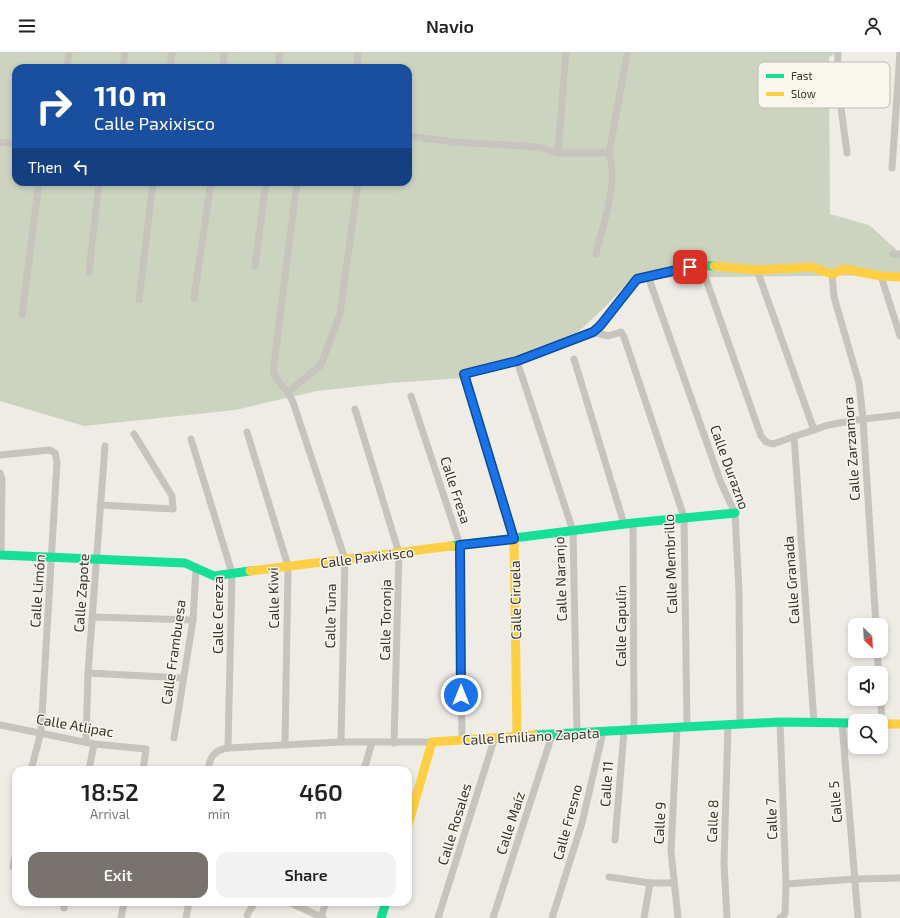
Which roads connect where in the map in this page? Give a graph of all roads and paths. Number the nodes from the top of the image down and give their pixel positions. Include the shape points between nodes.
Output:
1 (69, 52) edge
2 (125, 52) edge
3 (172, 52) edge
4 (224, 52) edge
5 (280, 52) edge
6 (358, 52) edge
7 (566, 52) edge
8 (838, 52) edge
9 (900, 52) edge
10 (626, 55) dead end
11 (838, 62) edge
12 (68, 64) edge
13 (124, 64) edge
14 (170, 64) edge
15 (223, 64) edge
16 (278, 64) edge
17 (356, 64) edge
18 (841, 108) edge
19 (412, 137) edge
20 (0, 142) edge
21 (12, 144) edge
22 (558, 153) junction
23 (609, 153) junction
24 (847, 153) dead end
25 (892, 168) dead end
26 (38, 186) edge
27 (99, 186) edge
28 (153, 186) edge
29 (210, 186) edge
30 (265, 186) edge
31 (297, 186) edge
32 (357, 186) edge
33 (596, 254) dead end
34 (701, 264) junction
35 (255, 266) dead end
36 (757, 270) junction
37 (89, 272) dead end
38 (832, 274) junction
39 (648, 276) junction
40 (881, 276) junction
41 (900, 277) edge
42 (194, 298) dead end
43 (139, 300) dead end
44 (22, 315) dead end
45 (593, 332) junction
46 (900, 336) edge
47 (574, 359) dead end
48 (517, 361) junction
49 (288, 392) junction
50 (411, 396) dead end
51 (355, 409) dead end
52 (900, 415) edge
53 (863, 418) junction
54 (814, 430) junction
55 (247, 432) dead end
56 (134, 434) dead end
57 (794, 436) junction
58 (191, 439) dead end
59 (105, 446) dead end
60 (0, 455) edge
61 (1, 477) edge
62 (1, 503) edge
63 (100, 505) junction
64 (735, 513) junction
65 (684, 517) junction
66 (628, 523) junction
67 (573, 531) junction
68 (514, 539) junction
69 (460, 545) junction
70 (399, 553) junction
71 (0, 555) edge
72 (52, 558) junction
73 (344, 559) junction
74 (96, 560) junction
75 (288, 566) junction
76 (196, 570) junction
77 (232, 573) junction
78 (93, 617) junction
79 (876, 618) edge
80 (193, 620) junction
81 (88, 673) junction
82 (183, 678) junction
83 (780, 722) junction
84 (814, 723) junction
85 (842, 723) junction
86 (848, 723) edge
87 (740, 724) junction
88 (888, 724) edge
89 (900, 724) edge
90 (0, 725) edge
91 (728, 725) junction
92 (687, 727) junction
93 (677, 728) junction
94 (634, 730) junction
95 (624, 731) junction
96 (41, 732) junction
97 (603, 732) junction
98 (577, 733) junction
99 (552, 735) junction
100 (517, 736) junction
101 (495, 737) junction
102 (174, 738) dead end
103 (462, 740) junction
104 (86, 742) junction
105 (341, 742) junction
106 (372, 742) junction
107 (432, 742) junction
108 (394, 743) junction
109 (94, 744) junction
110 (285, 745) junction
111 (228, 748) junction
112 (32, 766) edge
113 (90, 766) edge
114 (144, 766) edge
115 (209, 766) edge
116 (365, 766) edge
117 (412, 811) edge
118 (615, 840) dead end
119 (609, 877) dead end
120 (900, 878) edge
121 (855, 879) junction
122 (650, 882) junction
123 (674, 884) junction
124 (786, 884) junction
125 (123, 906) edge
126 (188, 906) edge
127 (253, 906) edge
128 (298, 906) edge
129 (325, 906) edge
130 (385, 906) edge
131 (247, 915) dead end
132 (783, 916) edge
133 (322, 917) edge
134 (121, 918) edge
135 (186, 918) edge
136 (381, 918) edge
137 (438, 918) edge
138 (493, 918) edge
139 (552, 918) edge
140 (644, 918) edge
141 (678, 918) edge
142 (727, 918) edge
143 (858, 918) edge

1 - 12 street
2 - 13 street
3 - 14 street
4 - 15 street
5 - 16 street
6 - 17 street
7 - 22 street
8 - 11 street
9 - 25 street
10 - 23 street
18 - 24 street
19 - 22 street via 454,142 539,147
20 - 21 street
22 - 23 street
23 - 33 street via 613,166 610,190
26 - 44 street
27 - 37 street
28 - 43 street
29 - 42 street
30 - 35 street
31 - 49 street, Calle Tuna via 274,372 279,383
32 - 49 street via 340,314 321,365
34 - 36 street
34 - 39 street
34 - 57 street via 761,436 766,442 773,444
36 - 38 street via 810,266
36 - 54 street
38 - 40 street via 844,269
38 - 53 street, Calle Zarzamora via 834,297 859,383
39 - 45 street via 637,279
39 - 64 street, Calle Durazno via 721,483
40 - 41 street
40 - 46 street
45 - 48 street
45 - 65 street, Calle Membrillo via 608,336 620,332 624,336
47 - 66 street, Calle Capulín
48 - 67 street, Calle Naranjo
48 - 68 street, Calle Ciruela via 464,374
49 - 73 street, Calle Tuna
50 - 69 street, Calle Fresa
51 - 70 street, Calle Toronja
52 - 53 street
53 - 54 street
53 - 79 street, Calle Zarzamora
54 - 57 street
55 - 75 street, Calle Kiwi
56 - 63 street via 172,496 173,509
57 - 84 street, Calle Granada
58 - 77 street, Calle Cereza
59 - 63 street, Calle Zapote
60 - 72 street, Calle Limón via 50,450 55,453 58,462
61 - 62 street
62 - 71 street
63 - 74 street, Calle Zapote
64 - 65 street, Calle Paxixisco
64 - 87 street, Calle Durazno via 739,591
65 - 66 street, Calle Paxixisco
65 - 92 street, Calle Membrillo
66 - 67 street, Calle Paxixisco
66 - 94 street, Calle Capulín
67 - 68 street, Calle Paxixisco
67 - 98 street, Calle Naranjo
68 - 69 street, Calle Paxixisco
68 - 100 street, Calle Ciruela
69 - 70 street, Calle Paxixisco
69 - 103 street, Calle Fresa
70 - 73 street, Calle Paxixisco
70 - 108 street, Calle Toronja
71 - 72 street, Calle Paxixisco
72 - 74 street, Calle Paxixisco
72 - 96 street, Calle Limón
73 - 75 street, Calle Paxixisco
73 - 105 street, Calle Tuna
74 - 76 street, Calle Paxixisco via 185,563
74 - 78 street, Calle Zapote
75 - 77 street, Calle Paxixisco
75 - 110 street, Calle Kiwi
76 - 77 street, Calle Paxixisco via 214,576
76 - 80 street, Calle Frambuesa
77 - 111 street, Calle Cereza
78 - 80 street
78 - 81 street, Calle Zapote
80 - 82 street, Calle Frambuesa
81 - 82 street
81 - 104 street, Calle Zapote
82 - 102 street, Calle Frambuesa
83 - 84 street, Calle Emiliano Zapata
83 - 87 street, Calle Emiliano Zapata
83 - 124 street, Calle 7
84 - 85 street, Calle Emiliano Zapata
85 - 86 street, Calle Emiliano Zapata
85 - 121 street, Calle 5
87 - 91 street, Calle Emiliano Zapata
88 - 89 street
90 - 96 street, Calle Atlipac
91 - 92 street, Calle Emiliano Zapata
91 - 142 street, Calle 8 via 724,863
92 - 93 street, Calle Emiliano Zapata
93 - 94 street, Calle Emiliano Zapata
93 - 123 street, Calle 9 via 671,851
94 - 95 street, Calle Emiliano Zapata
95 - 97 street, Calle Emiliano Zapata
95 - 118 street, Calle 11
96 - 104 street, Calle Atlipac
96 - 112 street, Calle Limón
97 - 98 street, Calle Emiliano Zapata
97 - 139 street, Calle Fresno via 582,823
98 - 99 street, Calle Emiliano Zapata
99 - 100 street, Calle Emiliano Zapata
99 - 138 street, Calle Maíz
100 - 101 street, Calle Emiliano Zapata
101 - 103 street, Calle Emiliano Zapata
101 - 137 street, Calle Rosales
103 - 107 street, Calle Emiliano Zapata
104 - 109 street, Calle Atlipac
105 - 106 street, Calle Emiliano Zapata
105 - 110 street, Calle Emiliano Zapata
106 - 108 street, Calle Emiliano Zapata
106 - 116 street
107 - 108 street, Calle Emiliano Zapata
107 - 117 street
109 - 113 street
109 - 114 street, Calle Atlipac via 146,749
110 - 111 street, Calle Emiliano Zapata
111 - 115 street, Calle Emiliano Zapata via 216,752 210,758
119 - 122 street
120 - 121 street
121 - 124 street
121 - 143 street, Calle 5
122 - 123 street
122 - 140 street
123 - 141 street, Calle 9
124 - 132 street, Calle 7
125 - 134 street
126 - 135 street
127 - 131 street
128 - 133 street
129 - 133 street
130 - 136 street

